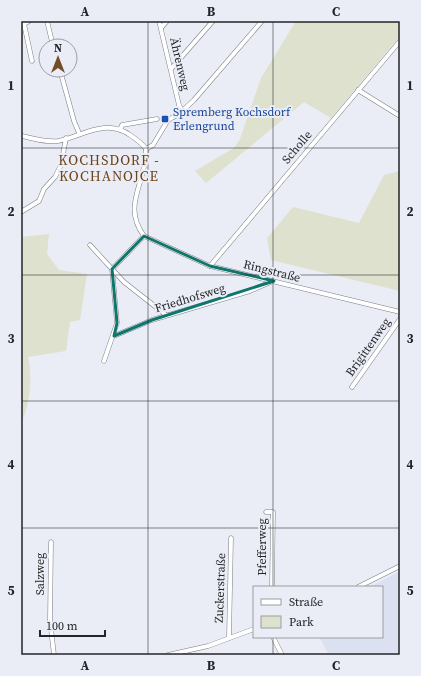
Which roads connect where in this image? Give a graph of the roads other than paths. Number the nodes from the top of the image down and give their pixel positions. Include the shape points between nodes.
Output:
1 (30, 21) edge
2 (47, 21) edge
3 (159, 21) edge
4 (167, 21) edge
5 (213, 21) edge
6 (262, 21) edge
7 (161, 28) junction
8 (51, 38) edge
9 (400, 41) edge
10 (32, 61) dead end
11 (171, 69) junction
12 (62, 78) edge
13 (358, 90) junction
14 (182, 111) junction
15 (400, 116) edge
16 (157, 119) dead end
17 (120, 130) junction
18 (79, 133) junction
19 (21, 136) edge
20 (66, 138) junction
21 (146, 149) junction
22 (21, 212) edge
23 (144, 236) junction
24 (90, 245) dead end
25 (210, 266) junction
26 (112, 269) junction
27 (274, 281) junction
28 (400, 312) edge
29 (166, 315) junction
30 (400, 319) edge
31 (114, 336) junction
32 (104, 361) dead end
33 (352, 387) dead end
34 (266, 512) dead end
35 (231, 538) dead end
36 (51, 542) dead end
37 (400, 566) edge
38 (272, 586) edge
39 (360, 586) edge
40 (253, 629) edge
41 (229, 638) junction
42 (274, 638) edge
43 (54, 655) edge
44 (169, 655) edge
45 (282, 655) edge

1 - 10 street via 24,24
2 - 8 street
3 - 7 street, Ährenweg
4 - 7 street
5 - 11 street
6 - 14 street
7 - 11 street, Ährenweg
9 - 13 street, Scholle
11 - 14 street, Ährenweg
12 - 18 street
13 - 15 street
13 - 25 street, Scholle
14 - 21 street via 168,120 153,145
16 - 17 street via 122,125
17 - 18 street via 103,127
17 - 21 street via 139,141
18 - 20 street
19 - 20 street via 48,141
20 - 22 street via 61,165 55,177 44,189 39,201
21 - 23 street via 146,162 134,200 135,219
23 - 25 street, Ringstraße
23 - 26 street
24 - 26 street
25 - 27 street, Ringstraße
26 - 29 street via 124,282
26 - 31 street via 117,323
27 - 28 street, Ringstraße
27 - 29 street, Friedhofsweg via 250,291
29 - 31 street, Friedhofsweg
30 - 33 street, Brigittenweg
31 - 32 street
34 - 38 street, Pfefferweg via 273,512
35 - 41 street, Zuckerstraße
36 - 43 street, Salzweg via 50,620
37 - 39 street
40 - 41 street, Zuckerstraße
41 - 44 street, Zuckerstraße via 198,649
42 - 45 street

